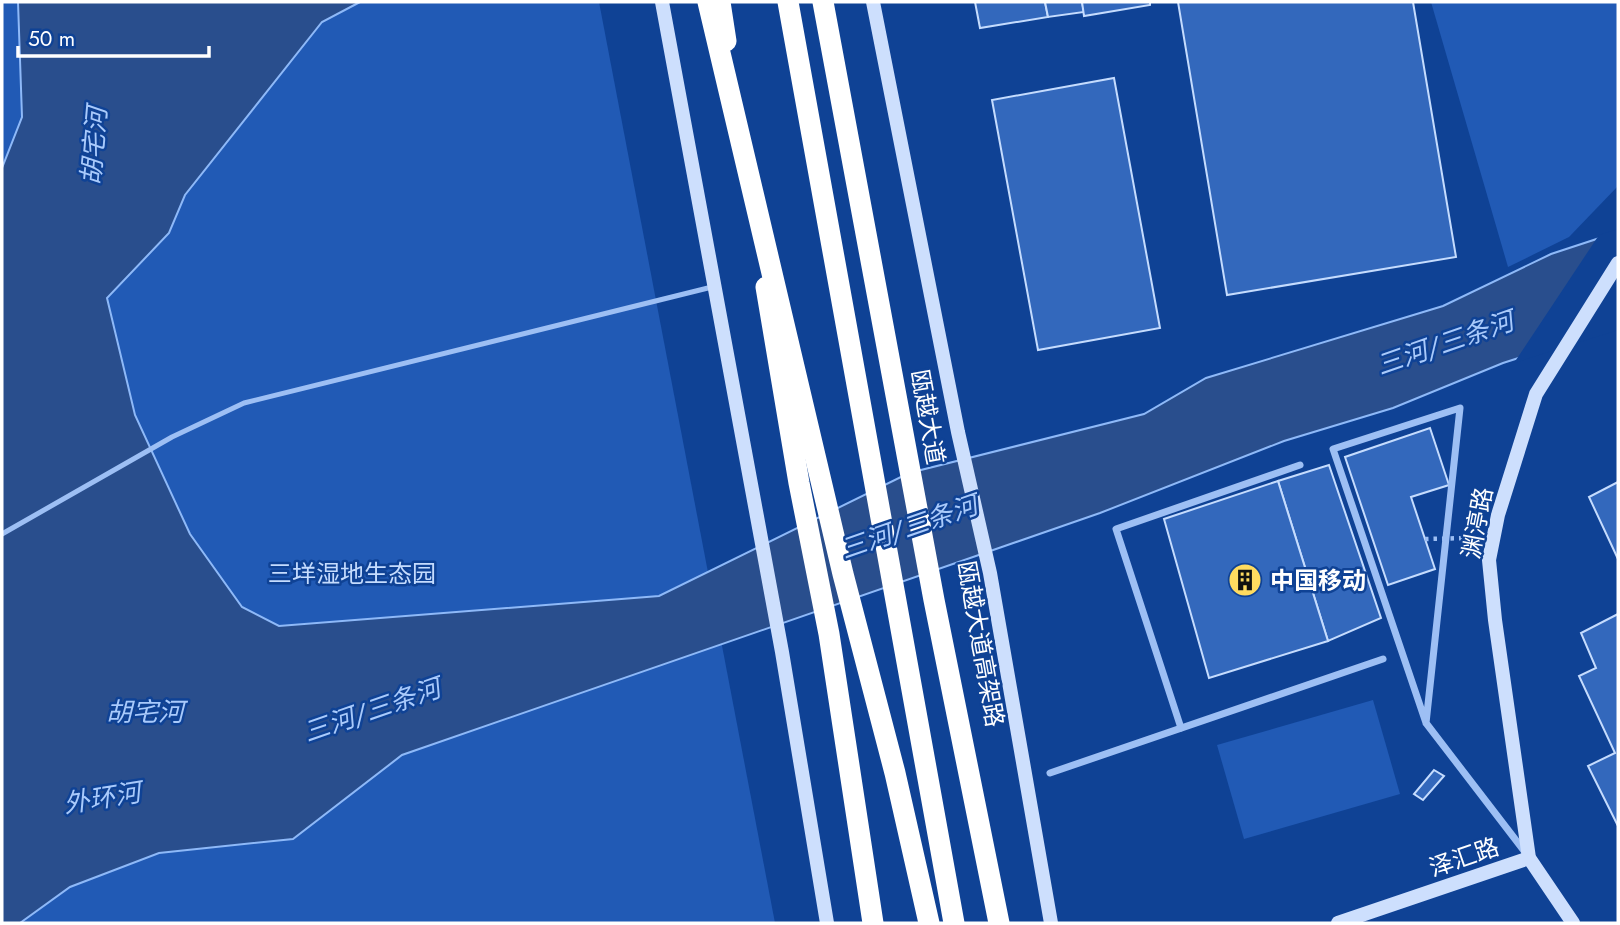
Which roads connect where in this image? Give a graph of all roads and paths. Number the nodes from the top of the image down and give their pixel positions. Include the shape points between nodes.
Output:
1 (662, 2) edge
2 (708, 2) edge
3 (720, 2) edge
4 (788, 2) edge
5 (823, 2) edge
6 (836, 2) edge
7 (873, 2) edge
8 (1618, 263) edge
9 (715, 286) junction
10 (1300, 465) dead end
11 (2, 534) edge
12 (1471, 538) dead end
13 (1425, 539) dead end
14 (1383, 659) dead end
15 (1426, 723) junction
16 (1181, 728) junction
17 (1050, 773) dead end
18 (1529, 858) junction
19 (827, 923) edge
20 (873, 923) edge
21 (929, 923) edge
22 (954, 923) edge
23 (999, 923) edge
24 (1006, 923) edge
25 (1051, 923) edge
26 (1338, 923) edge
27 (1573, 923) edge

1 - 9 street
2 - 21 highway, bridge
3 - 20 highway via 799,483 829,634
4 - 22 highway
5 - 23 highway, 瓯越大道
6 - 24 highway, 瓯越大道高架路
7 - 25 street via 990,573
8 - 18 street, 渊渟路 via 1535,394 1489,560
9 - 11 lane via 244,403 172,437
9 - 19 street
10 - 16 street via 1116,529
12 - 13 path, bridge
14 - 16 street
15 - 15 street via 1333,449 1460,408 1428,709
15 - 18 street
16 - 17 street
18 - 26 street, 泽汇路
18 - 27 street, 泽汇路

